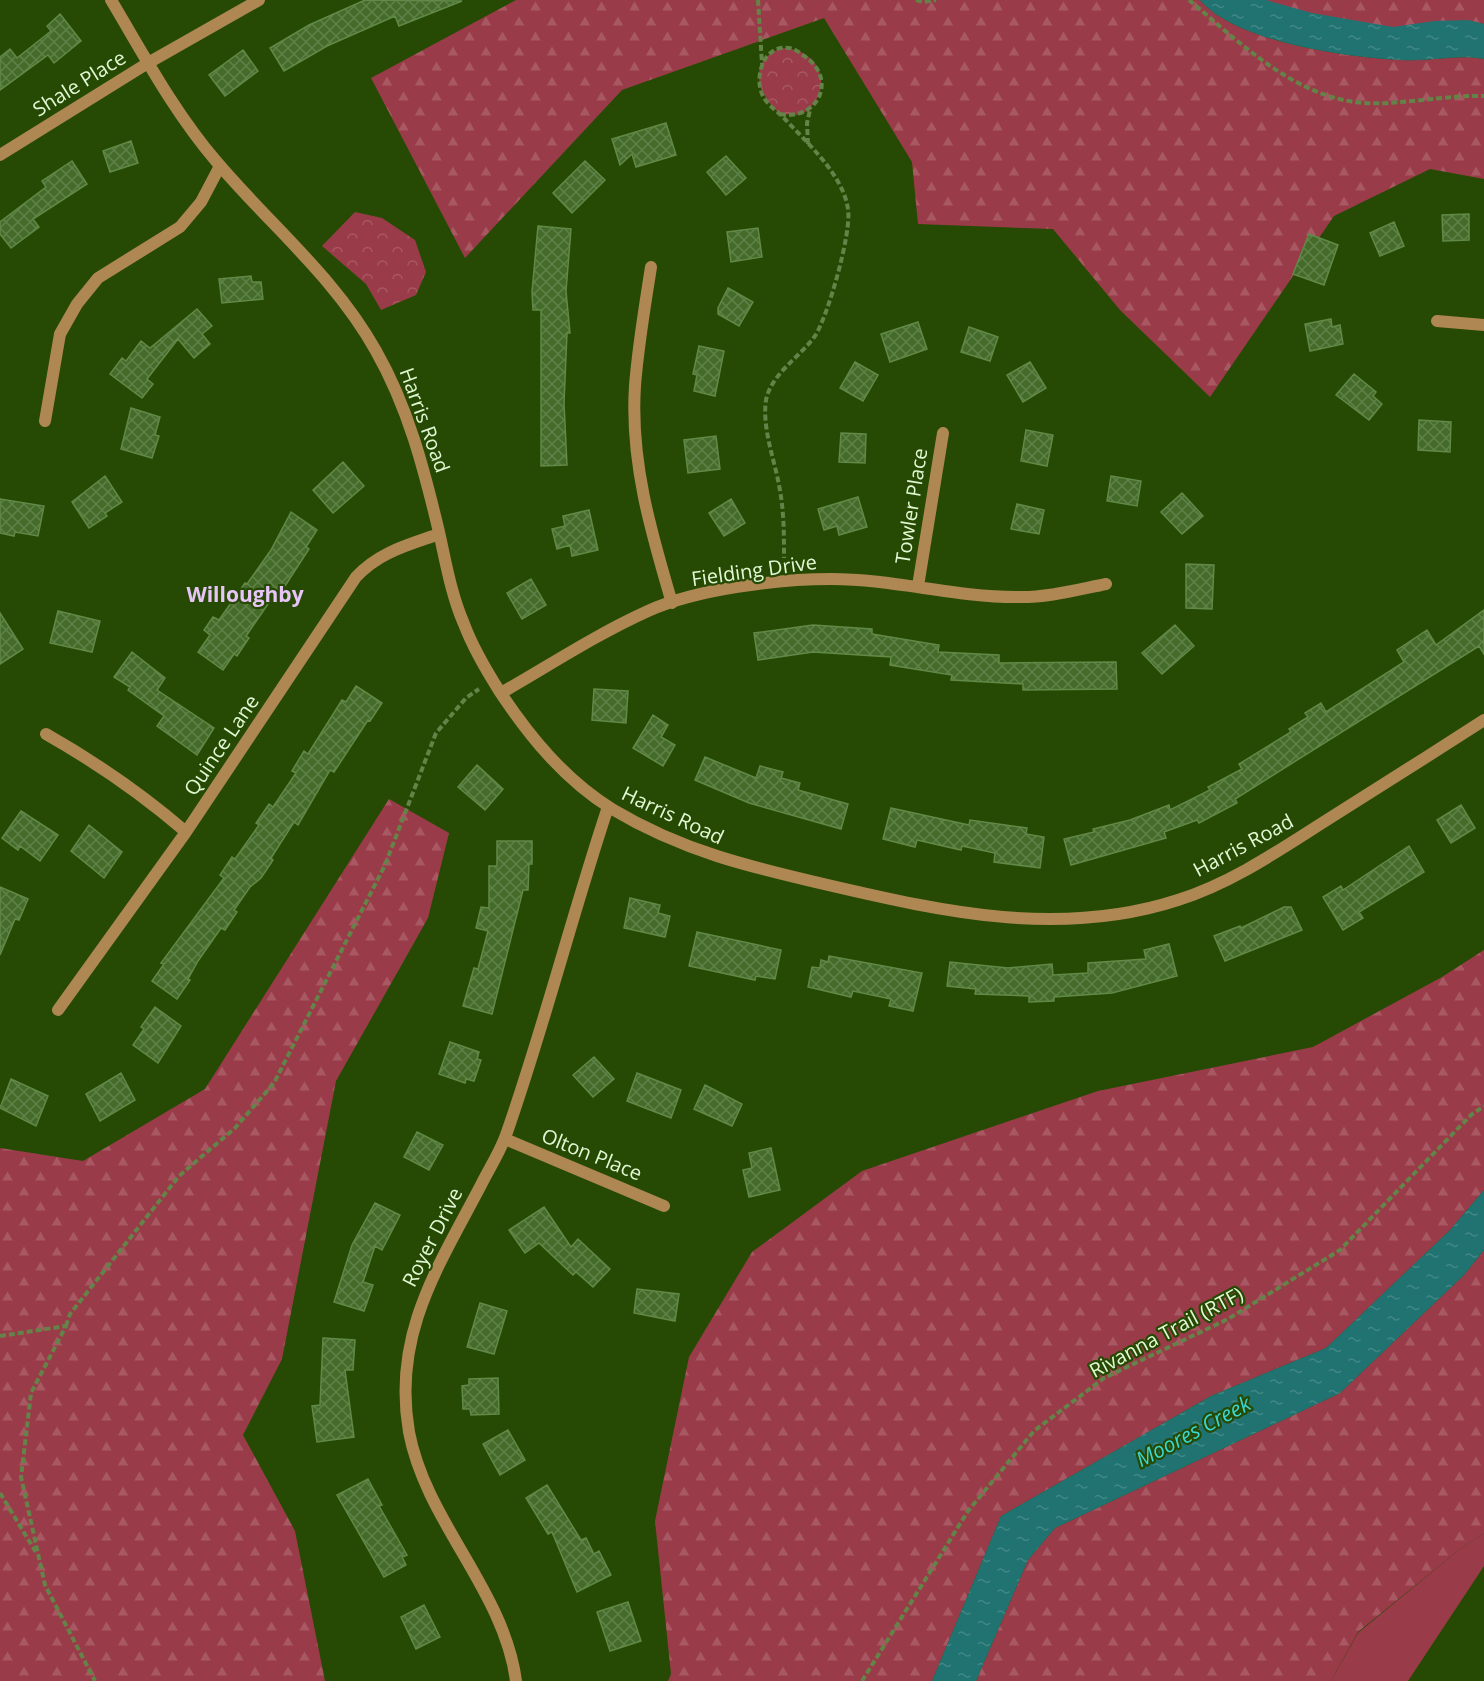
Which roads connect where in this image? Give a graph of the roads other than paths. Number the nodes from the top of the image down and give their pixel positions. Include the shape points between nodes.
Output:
1 (111, 0) edge
2 (259, 0) edge
3 (148, 63) junction
4 (0, 155) edge
5 (220, 166) junction
6 (651, 267) dead end
7 (1437, 321) dead end
8 (1484, 325) edge
9 (45, 421) dead end
10 (943, 433) dead end
11 (439, 534) junction
12 (1106, 584) dead end
13 (918, 586) junction
14 (672, 603) junction
15 (501, 693) junction
16 (1484, 720) edge
17 (46, 734) dead end
18 (608, 807) junction
19 (186, 831) junction
20 (58, 1010) dead end
21 (505, 1139) junction
22 (664, 1206) dead end
23 (516, 1681) edge

1 - 3 street, Harris Road
2 - 3 street, Shale Place
3 - 4 street, Shale Place
3 - 5 street, Harris Road via 181,117
5 - 9 street via 201,202 180,227 98,278 77,304 60,334
5 - 11 street, Harris Road via 338,292 373,345 395,385 417,447
6 - 14 street via 634,415 649,527
7 - 8 street
10 - 13 street, Towler Place
11 - 15 street, Harris Road via 464,625
11 - 19 street, Quince Lane via 386,552 356,577
12 - 13 street, Fielding Drive via 1017,598
13 - 14 street, Fielding Drive via 831,579 785,582 728,589
14 - 15 street, Fielding Drive via 619,625
15 - 18 street, Harris Road via 554,762
16 - 18 street, Harris Road via 1275,854 1229,879 1181,899 1085,919 1035,921 979,915 730,863 650,830
17 - 19 street via 142,794
18 - 21 street, Royer Drive
19 - 20 street, Quince Lane
21 - 22 street, Olton Place
21 - 23 street, Royer Drive via 425,1290 410,1340 405,1399 424,1479 506,1635

